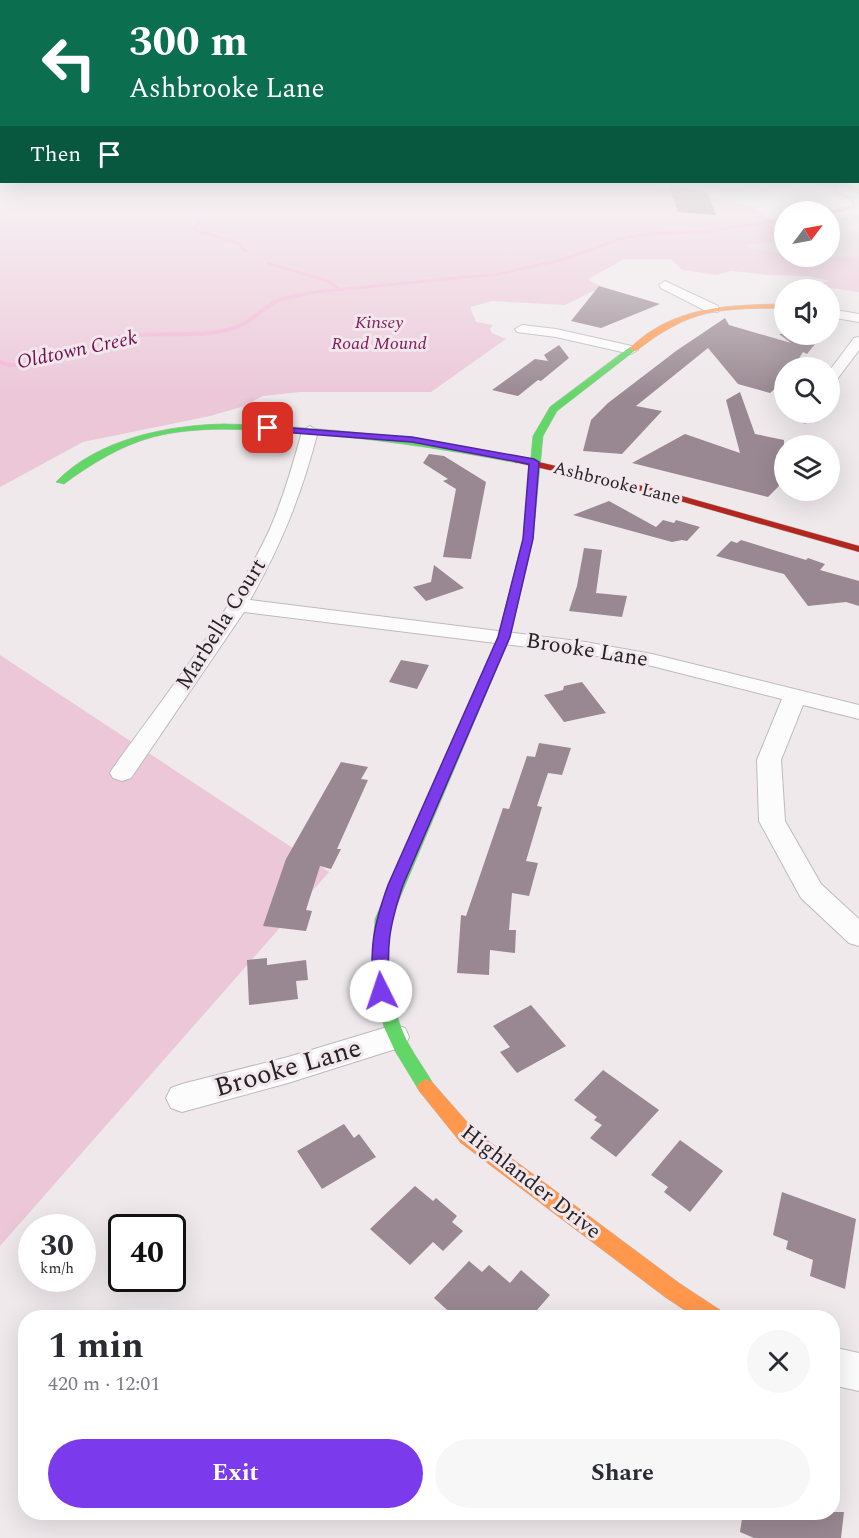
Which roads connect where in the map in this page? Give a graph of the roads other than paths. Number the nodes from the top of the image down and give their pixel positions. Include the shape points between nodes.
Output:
1 (665, 285) dead end
2 (774, 306) edge
3 (713, 309) junction
4 (840, 315) edge
5 (859, 318) edge
6 (522, 328) dead end
7 (859, 341) edge
8 (631, 350) junction
9 (840, 366) edge
10 (310, 430) junction
11 (534, 462) junction
12 (61, 482) dead end
13 (859, 549) edge
14 (239, 605) junction
15 (504, 637) junction
16 (795, 696) junction
17 (859, 712) edge
18 (122, 773) dead end
19 (859, 936) edge
20 (394, 1036) junction
21 (182, 1098) dead end
22 (702, 1310) edge
23 (840, 1368) edge
24 (859, 1372) edge

1 - 3 street
2 - 3 street, Highlander Drive
3 - 8 street, Highlander Drive via 672,322
4 - 5 street
6 - 8 street
7 - 9 street
8 - 11 street, Highlander Drive via 553,409 538,436
10 - 11 street, Ashbrooke Lane via 412,440
10 - 12 street, Ashbrooke Lane via 227,426 168,431 117,446 81,465
10 - 14 street, Marbella Court via 298,479 273,541
11 - 13 street, Ashbrooke Lane via 643,488
11 - 15 street, Highlander Drive via 528,539
14 - 15 street, Brooke Lane
14 - 18 street, Marbella Court
15 - 16 street, Brooke Lane via 652,660
15 - 20 street, Highlander Drive via 383,920 381,991
16 - 17 street, Brooke Lane
16 - 19 street via 769,760 772,821 811,891
20 - 21 street, Brooke Lane
20 - 22 street, Highlander Drive via 423,1085 468,1137
23 - 24 street

